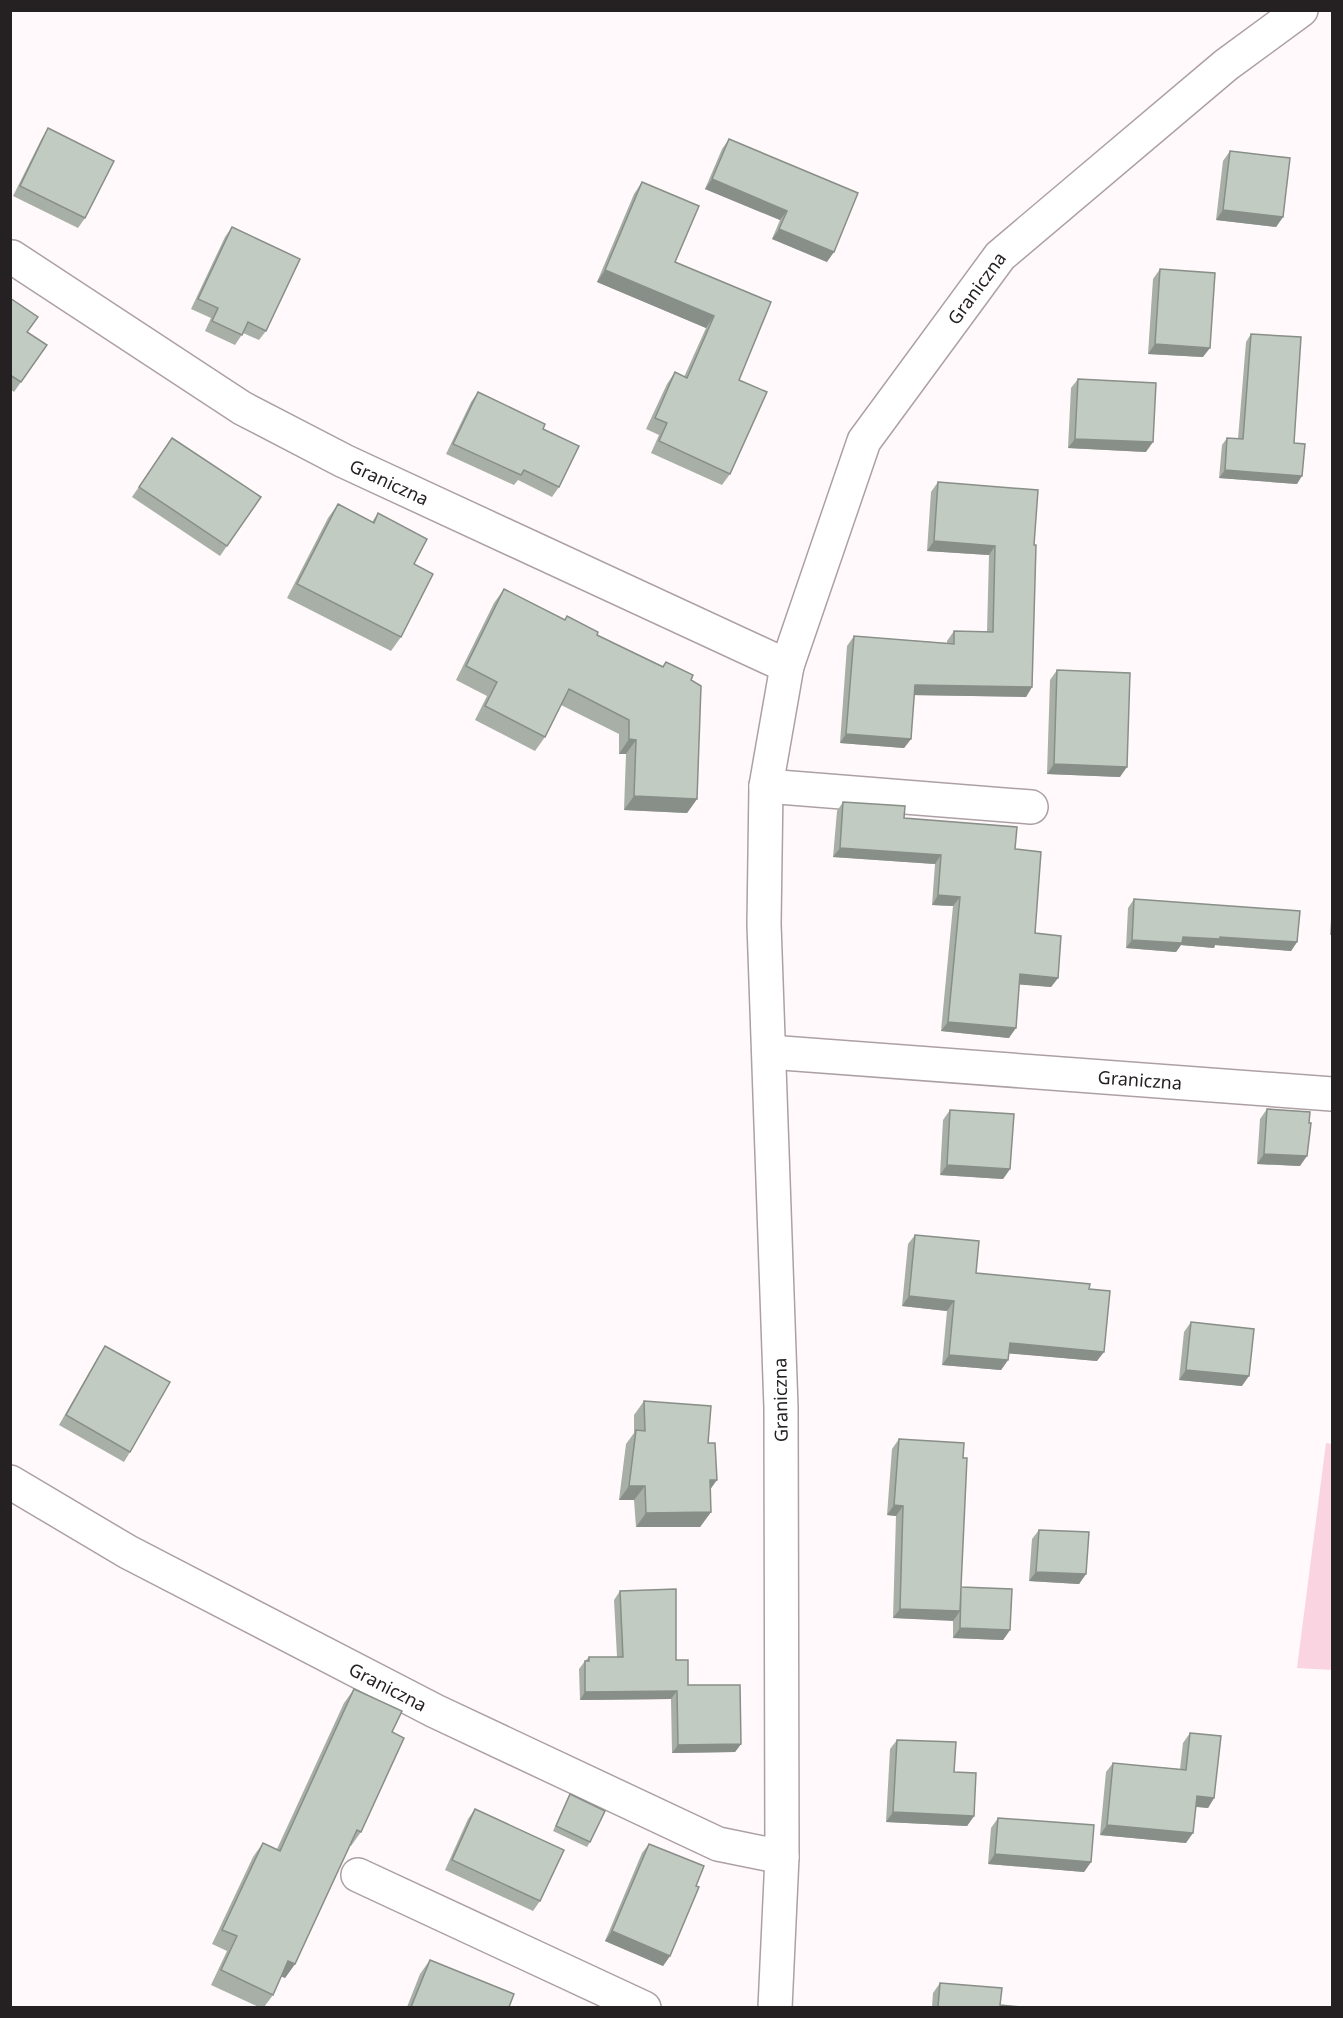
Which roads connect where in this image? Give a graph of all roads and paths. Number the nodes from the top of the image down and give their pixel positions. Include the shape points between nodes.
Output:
1 (1300, 10) edge
2 (12, 256) dead end
3 (787, 666) junction
4 (766, 786) junction
5 (1031, 807) dead end
6 (769, 1052) junction
7 (1332, 1094) edge
8 (10, 1482) edge
9 (782, 1857) junction
10 (358, 1875) dead end
11 (644, 2007) edge
12 (776, 2007) edge

1 - 3 street, Graniczna via 1226,65 1000,256 864,441
2 - 3 street, Graniczna via 242,408 394,484
3 - 4 street, Graniczna
4 - 5 street
4 - 6 street, Graniczna via 764,924
6 - 7 street, Graniczna
6 - 9 street, Graniczna via 781,1408
8 - 9 street, Graniczna via 128,1551 435,1711 718,1844
9 - 12 street, Graniczna
10 - 11 street

